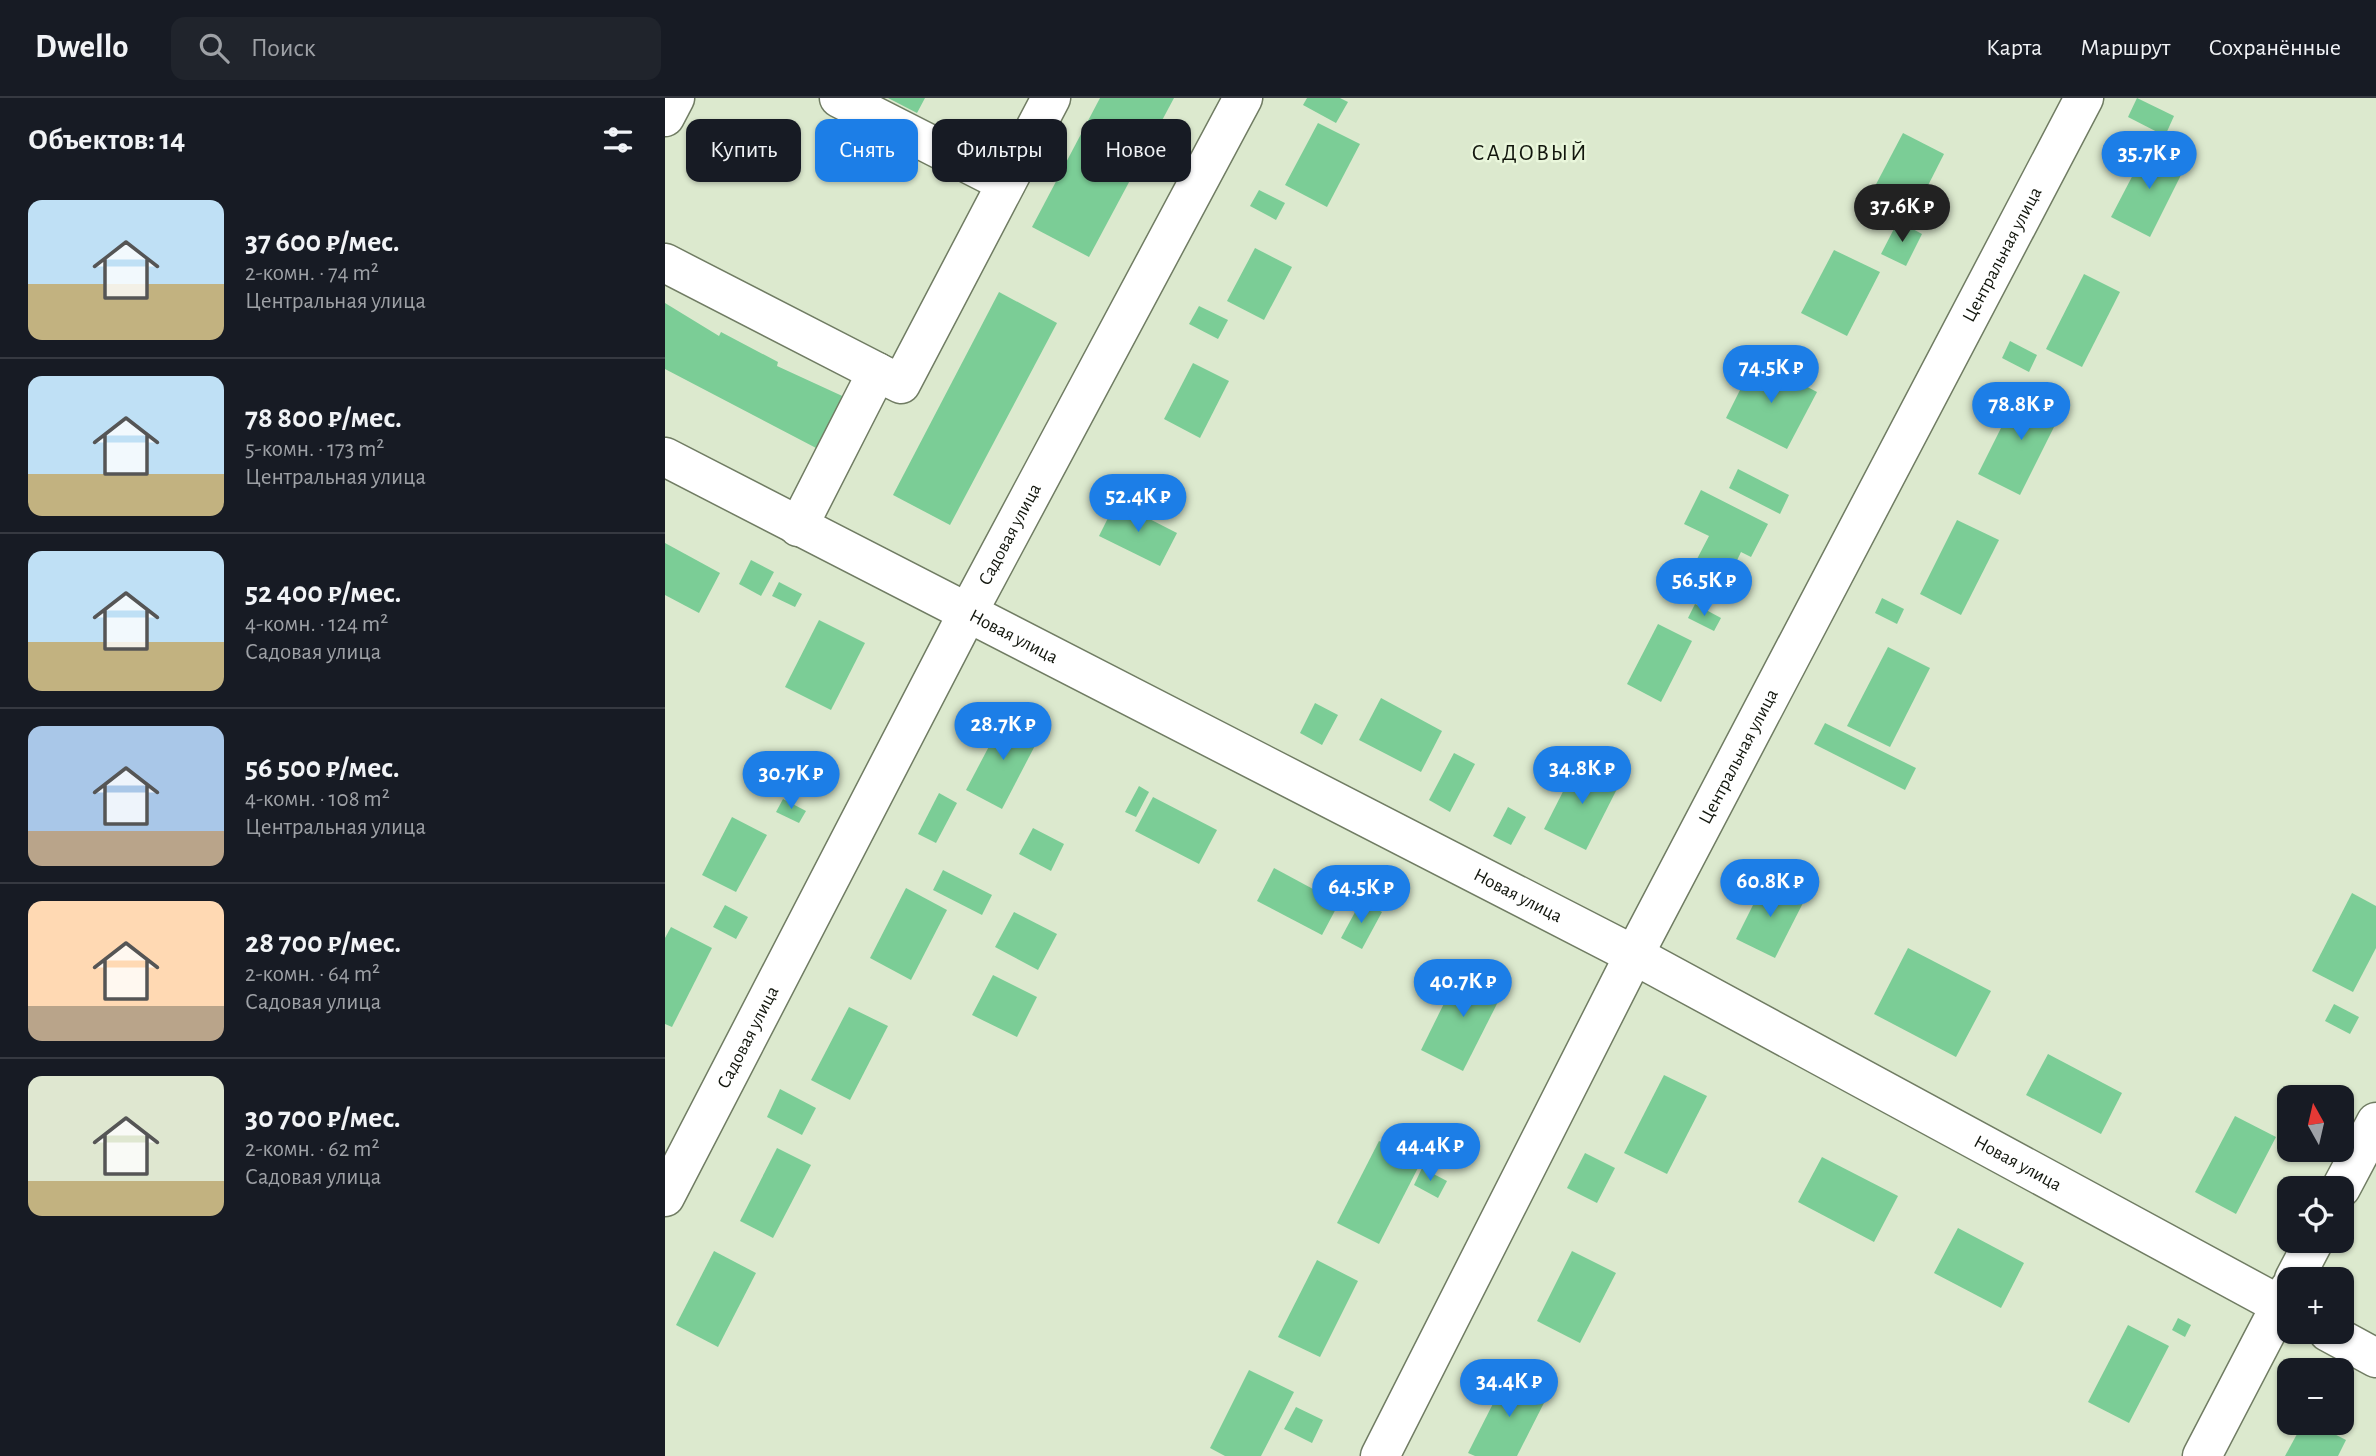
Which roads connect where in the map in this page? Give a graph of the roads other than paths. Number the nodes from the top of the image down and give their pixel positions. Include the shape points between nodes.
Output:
1 (675, 98) edge
2 (839, 98) edge
3 (1051, 98) edge
4 (1243, 98) edge
5 (2084, 98) edge
6 (665, 117) edge
7 (1006, 183) junction
8 (665, 263) edge
9 (877, 372) junction
10 (665, 457) edge
11 (798, 527) junction
12 (967, 614) junction
13 (1633, 955) junction
14 (2376, 1122) edge
15 (2347, 1176) edge
16 (665, 1197) edge
17 (2277, 1290) edge
18 (2277, 1316) edge
19 (2350, 1344) edge
20 (2376, 1358) edge
21 (1380, 1456) edge
22 (2201, 1456) edge

1 - 6 street
2 - 7 street
3 - 7 street
4 - 12 street, Садовая улица
5 - 13 street, Центральная улица
7 - 9 street via 901,384
8 - 9 street
9 - 11 street
10 - 11 street, Новая улица
11 - 12 street, Новая улица
12 - 13 street, Новая улица
12 - 16 street, Садовая улица
13 - 17 street, Новая улица
13 - 21 street, Центральная улица
14 - 15 street
18 - 22 street
19 - 20 street

